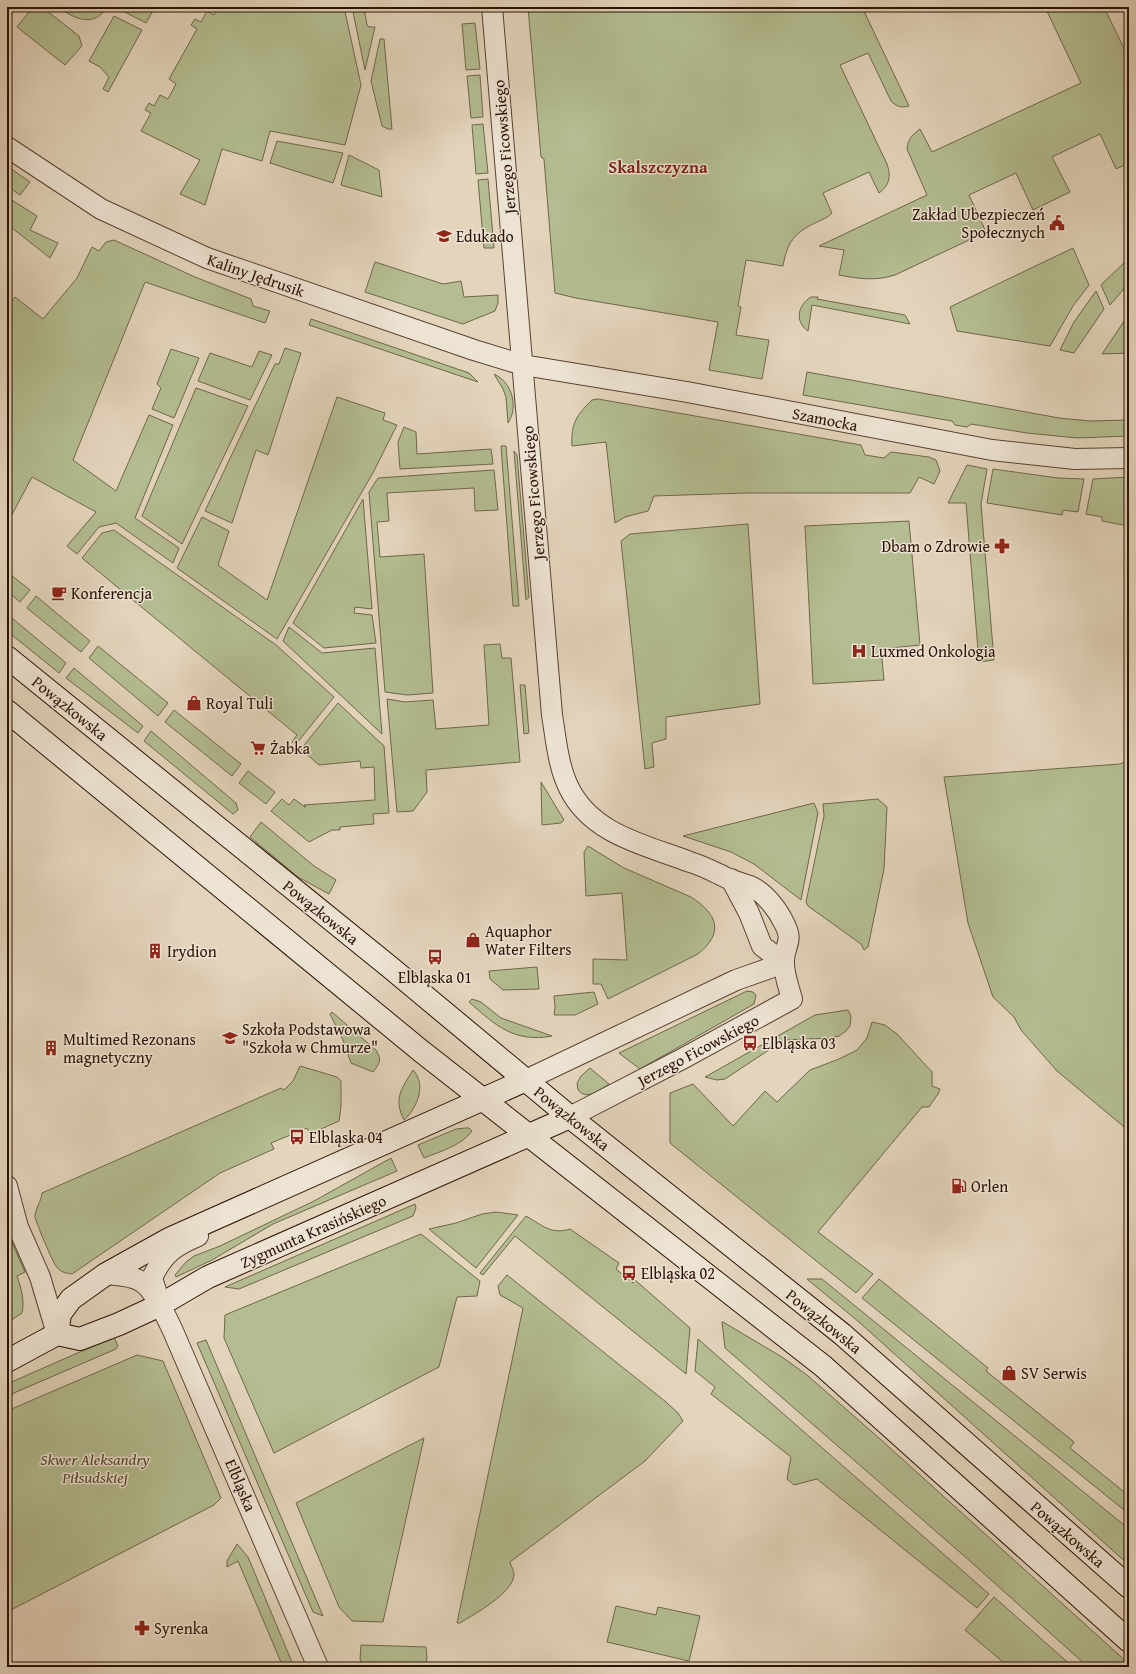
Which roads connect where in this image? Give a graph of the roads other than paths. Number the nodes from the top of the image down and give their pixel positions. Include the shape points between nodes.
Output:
1 (492, 7) edge
2 (7, 147) edge
3 (523, 365) junction
4 (1129, 458) edge
5 (7, 656) edge
6 (7, 711) edge
7 (731, 879) junction
8 (784, 963) junction
9 (526, 1080) junction
10 (481, 1099) junction
11 (570, 1117) junction
12 (529, 1136) junction
13 (7, 1186) edge
14 (243, 1207) junction
15 (106, 1274) junction
16 (160, 1305) junction
17 (57, 1334) junction
18 (7, 1362) edge
19 (1129, 1587) edge
20 (1129, 1641) edge
21 (318, 1667) edge

1 - 3 street, Jerzego Ficowskiego
2 - 3 street, Kaliny Jędrusik via 101,208 207,258
3 - 4 street, Szamocka via 687,392 992,450 1075,459
3 - 7 street, Jerzego Ficowskiego via 552,715 560,765 569,788 590,816 604,828 623,838 692,862
5 - 9 main road, Powązkowska
6 - 10 main road
7 - 8 street via 749,913 762,946
7 - 8 street, Jerzego Ficowskiego via 753,887 765,895 784,922 790,938
8 - 9 street via 736,980
8 - 11 street, Jerzego Ficowskiego via 792,999
9 - 10 main road
9 - 11 main road, Powązkowska
10 - 12 main road
10 - 14 main road
11 - 12 main road, Zygmunta Krasińskiego
11 - 19 main road, Powązkowska via 842,1334
12 - 16 main road, Zygmunta Krasińskiego via 208,1277
12 - 20 main road via 823,1366
13 - 17 street via 18,1227 40,1277
14 - 15 main road via 169,1239
14 - 16 street via 209,1232 184,1242 165,1255 152,1278
15 - 16 street via 130,1277 142,1282
15 - 17 main road via 72,1299 60,1314
16 - 17 main road, Zygmunta Krasińskiego via 80,1339
16 - 21 street, Elbląska
17 - 18 main road

